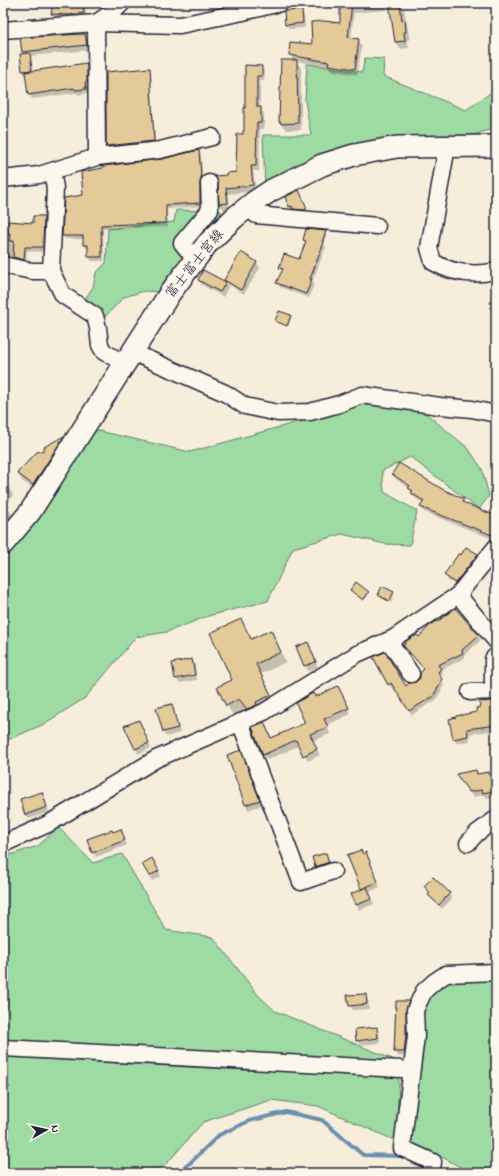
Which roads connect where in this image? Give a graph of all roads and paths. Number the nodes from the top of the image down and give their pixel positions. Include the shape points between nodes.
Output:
1 (122, 3) edge
2 (280, 3) edge
3 (96, 23) junction
4 (3, 30) edge
5 (212, 137) dead end
6 (447, 146) junction
7 (496, 146) edge
8 (97, 157) junction
9 (52, 171) junction
10 (3, 179) edge
11 (209, 182) dead end
12 (248, 206) junction
13 (377, 226) dead end
14 (195, 259) junction
15 (3, 265) edge
16 (51, 271) junction
17 (496, 271) edge
18 (129, 358) junction
19 (496, 414) edge
20 (3, 544) edge
21 (496, 547) edge
22 (458, 595) junction
23 (389, 641) junction
24 (496, 641) edge
25 (496, 656) edge
26 (411, 674) dead end
27 (496, 691) edge
28 (470, 692) dead end
29 (240, 722) junction
30 (496, 819) edge
31 (468, 843) dead end
32 (3, 844) edge
33 (333, 871) dead end
34 (496, 972) edge
35 (3, 1048) edge
36 (401, 1069) dead end
37 (431, 1173) edge

1 - 3 street
2 - 3 street via 180,25
3 - 4 street
3 - 8 street
5 - 8 street via 160,150
6 - 7 main road, 富士富士宮線
6 - 12 main road, 富士富士宮線 via 397,147 354,155 305,173
6 - 17 street via 429,248 433,262 455,272 473,274
8 - 9 street
9 - 10 street
9 - 16 street via 55,188
11 - 14 street via 210,210 182,243
12 - 13 street via 256,215
12 - 14 main road, 富士富士宮線 via 228,223
14 - 18 main road, 富士富士宮線
15 - 16 street via 32,271
16 - 18 street via 63,295 95,316 100,345 104,352
18 - 19 street via 225,394 245,406 278,413 310,412 362,395
18 - 20 main road, 富士富士宮線 via 30,512
21 - 22 street
22 - 23 street
22 - 24 street
23 - 26 street
23 - 29 street via 357,654 264,712
25 - 27 street via 493,659 493,682
27 - 28 street
29 - 32 street via 156,759 48,824
29 - 33 street via 301,882
30 - 31 street via 476,833
34 - 37 street via 446,974 424,991 415,1010 416,1036 402,1148 433,1162
35 - 36 street

